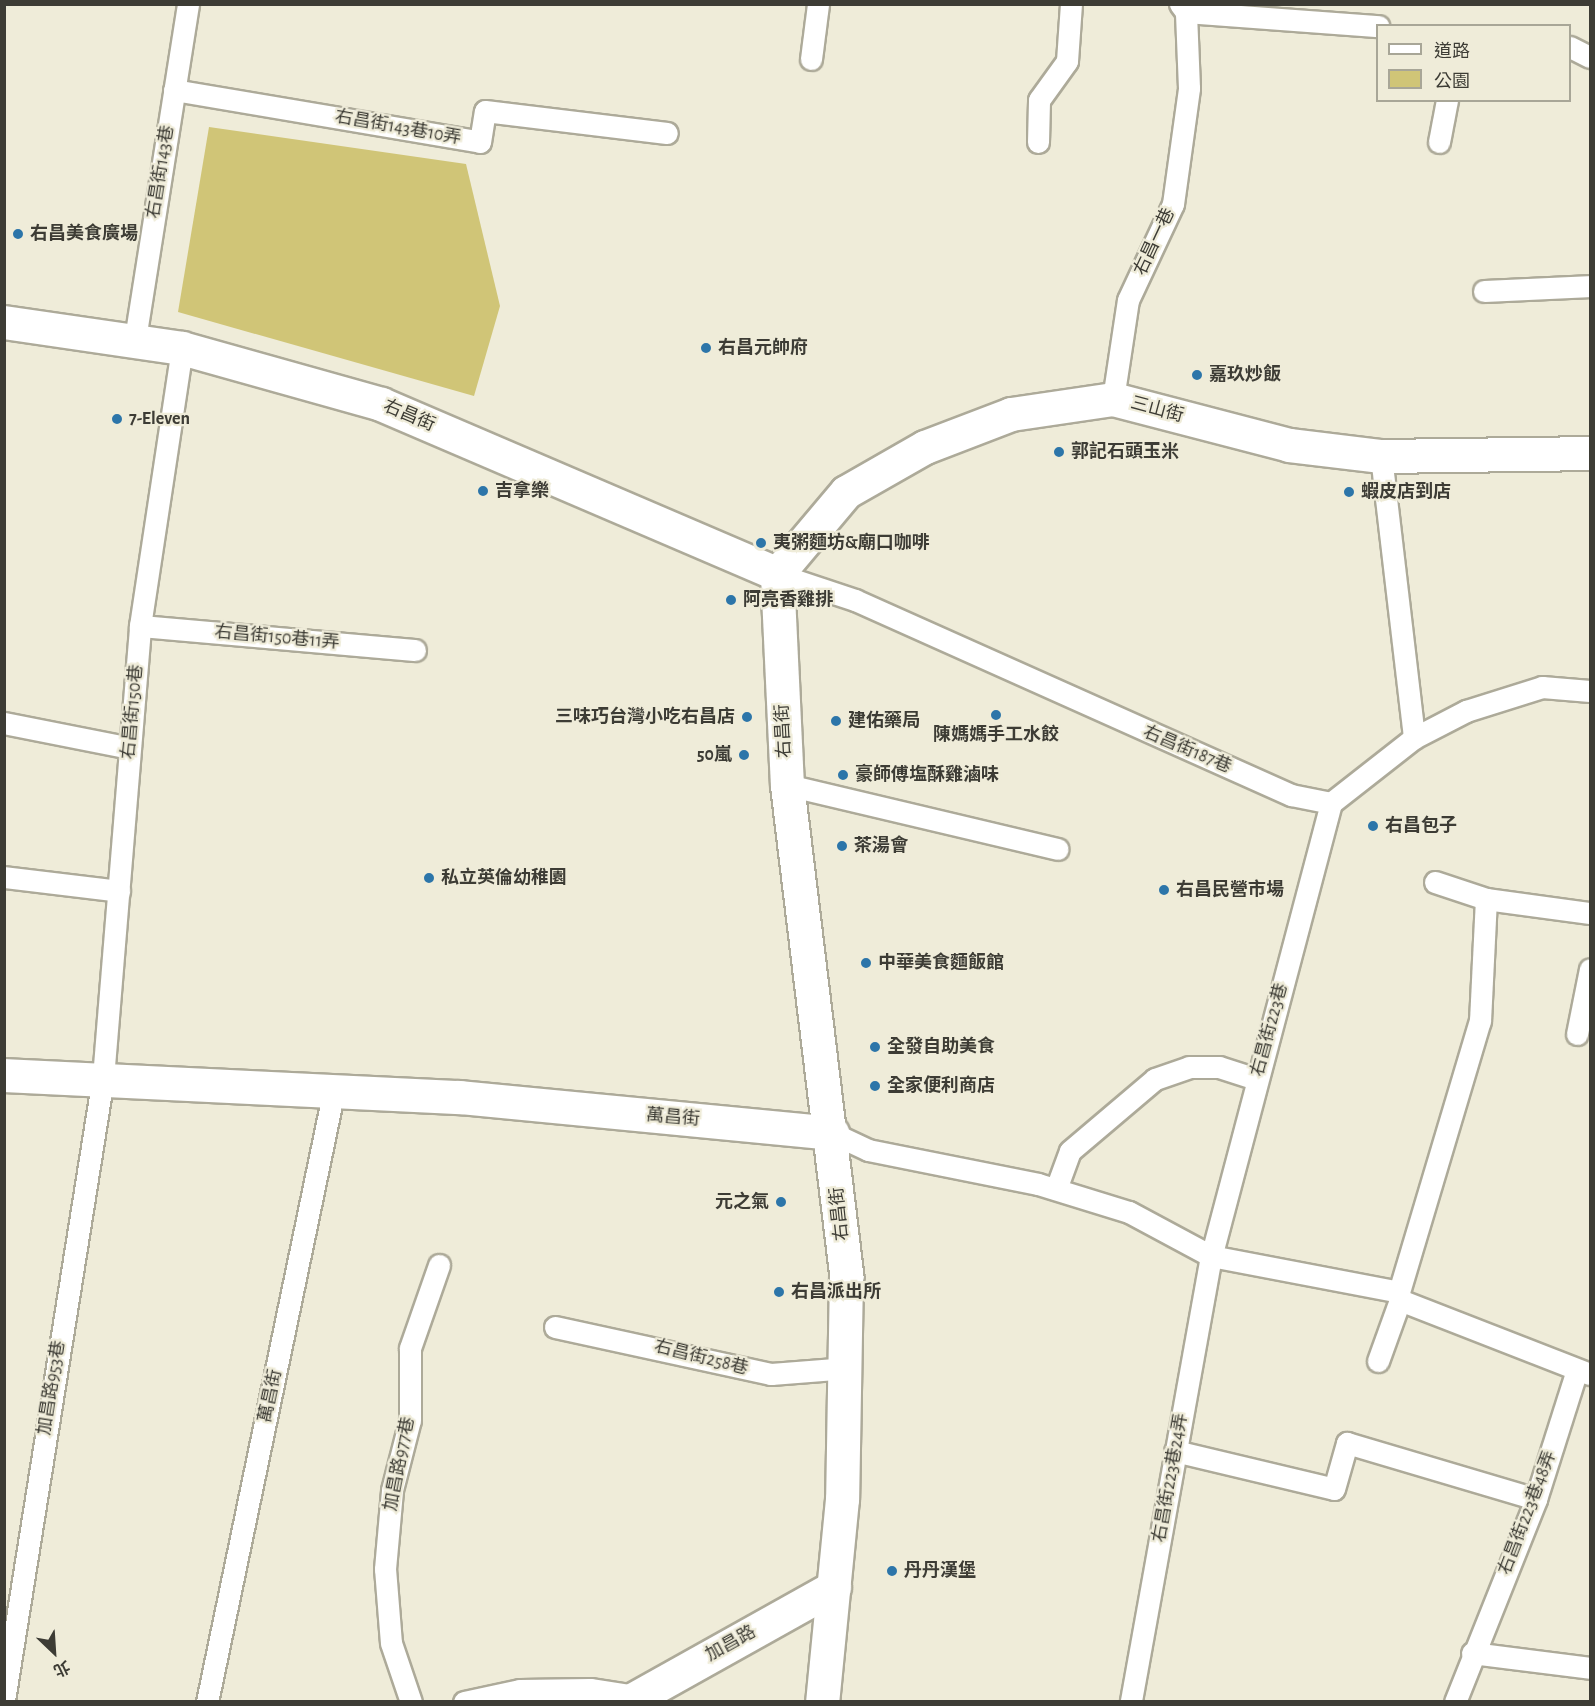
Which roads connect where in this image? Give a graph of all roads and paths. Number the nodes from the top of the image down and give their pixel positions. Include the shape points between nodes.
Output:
1 (188, 4) edge
2 (818, 4) edge
3 (1071, 4) edge
4 (1183, 8) edge
5 (1376, 26) edge
6 (1571, 48) edge
7 (1590, 57) edge
8 (811, 58) dead end
9 (174, 90) junction
10 (1447, 102) edge
11 (667, 133) dead end
12 (1038, 142) dead end
13 (1439, 142) dead end
14 (1590, 286) edge
15 (1484, 291) dead end
16 (4, 322) edge
17 (135, 339) junction
18 (182, 348) junction
19 (1113, 399) junction
20 (1590, 453) edge
21 (1381, 456) junction
22 (777, 574) junction
23 (140, 626) junction
24 (415, 650) dead end
25 (1590, 691) edge
26 (4, 723) edge
27 (1414, 738) junction
28 (130, 748) junction
29 (787, 785) junction
30 (1331, 804) junction
31 (1058, 849) dead end
32 (4, 877) edge
33 (1435, 882) dead end
34 (119, 891) junction
35 (1486, 900) junction
36 (1590, 913) edge
37 (1590, 969) edge
38 (1577, 1034) dead end
39 (4, 1075) edge
40 (103, 1078) junction
41 (1257, 1079) junction
42 (334, 1090) junction
43 (832, 1133) junction
44 (1056, 1190) junction
45 (1211, 1256) junction
46 (439, 1265) dead end
47 (1400, 1296) junction
48 (555, 1327) dead end
49 (1378, 1361) dead end
50 (848, 1368) junction
51 (1584, 1372) edge
52 (1175, 1451) junction
53 (1536, 1499) junction
54 (834, 1587) junction
55 (1472, 1653) junction
56 (1590, 1668) edge
57 (632, 1699) edge
58 (4, 1700) edge
59 (207, 1701) edge
60 (411, 1701) edge
61 (464, 1701) edge
62 (822, 1701) edge
63 (1132, 1701) edge
64 (1455, 1701) edge

1 - 9 lane, 右昌街143巷
2 - 8 lane
3 - 12 lane via 1066,61 1039,100
4 - 5 lane, 右昌一巷
4 - 19 lane, 右昌一巷 via 1189,88 1173,204 1128,300
6 - 7 lane
9 - 11 lane, 右昌街143巷10弄 via 480,142 485,111
9 - 17 lane, 右昌街143巷
10 - 13 lane
14 - 15 lane
16 - 17 street, 右昌街
17 - 18 street, 右昌街
18 - 22 street, 右昌街 via 381,404
18 - 23 lane, 右昌街150巷
19 - 21 street, 三山街 via 1289,445
19 - 22 street, 三山街 via 1011,414 925,447 846,492
20 - 21 street, 三山街
21 - 27 lane
22 - 29 street, 右昌街
22 - 30 lane, 右昌街187巷 via 855,600 1291,795
23 - 24 lane, 右昌街150巷11弄
23 - 28 lane, 右昌街150巷
25 - 27 lane via 1542,687 1466,711
26 - 28 lane
27 - 30 lane
28 - 34 lane, 右昌街150巷
29 - 31 lane
29 - 43 street, 右昌街
30 - 41 lane, 右昌街223巷
32 - 34 lane
33 - 35 lane
34 - 40 lane, 右昌街150巷
35 - 36 lane
35 - 47 lane via 1480,1021
37 - 38 lane
39 - 40 street, 萬昌街
40 - 42 street, 萬昌街
40 - 58 lane, 加昌路953巷
41 - 44 lane via 1219,1067 1189,1067 1155,1079 1070,1151
41 - 45 lane, 右昌街223巷
42 - 43 street, 萬昌街
42 - 59 lane, 萬昌街
43 - 44 lane via 868,1150
43 - 50 street, 右昌街 via 846,1276
44 - 45 lane via 1129,1212
45 - 47 lane
45 - 52 lane, 右昌街223巷24弄
46 - 60 lane, 加昌路977巷 via 410,1348 411,1410 392,1490 385,1569 392,1643
47 - 49 lane
47 - 51 lane
48 - 50 lane, 右昌街258巷 via 771,1374
50 - 54 street, 右昌街
51 - 53 lane, 右昌街223巷48弄
52 - 53 lane via 1334,1489 1347,1443
52 - 63 lane, 右昌街223巷24弄
53 - 55 lane, 右昌街223巷48弄
54 - 57 street, 加昌路
54 - 62 street, 右昌街
55 - 56 lane
55 - 64 lane, 右昌街223巷48弄
57 - 61 lane via 590,1689 520,1690

